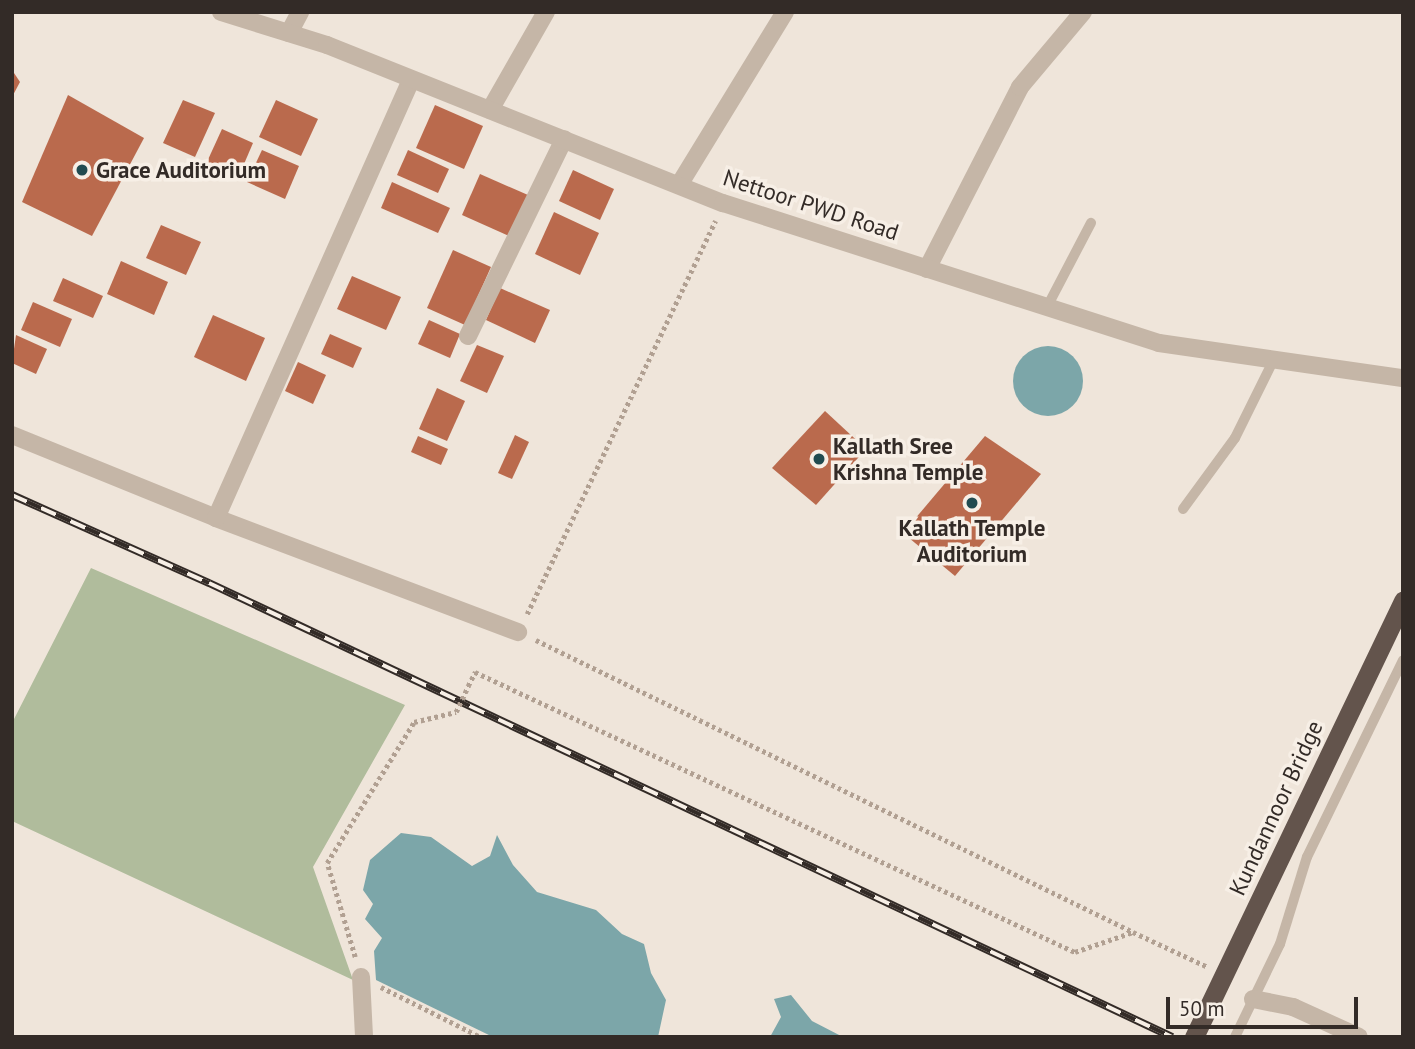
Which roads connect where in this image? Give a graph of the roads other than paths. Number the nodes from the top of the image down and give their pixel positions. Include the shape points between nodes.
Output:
1 (221, 12) edge
2 (300, 12) edge
3 (546, 12) edge
4 (785, 12) edge
5 (1083, 12) edge
6 (289, 33) junction
7 (411, 79) junction
8 (490, 110) junction
9 (564, 139) junction
10 (679, 186) junction
11 (1091, 223) dead end
12 (927, 269) junction
13 (1047, 307) junction
14 (468, 336) dead end
15 (1274, 359) junction
16 (1403, 378) edge
17 (12, 435) edge
18 (1183, 509) dead end
19 (216, 518) junction
20 (1403, 600) edge
21 (518, 632) road end
22 (1403, 660) edge
23 (361, 977) road end
24 (1253, 999) junction
25 (364, 1037) edge
26 (1194, 1037) edge
27 (1235, 1037) edge
28 (1359, 1037) edge

1 - 6 street, Nettoor PWD Road
2 - 6 street
3 - 8 street
4 - 10 street
5 - 12 street via 1020,87
6 - 7 street, Nettoor PWD Road
7 - 8 street, Nettoor PWD Road
7 - 19 street
8 - 9 street, Nettoor PWD Road
9 - 10 street, Nettoor PWD Road
9 - 14 street
10 - 12 street, Nettoor PWD Road
11 - 13 lane
12 - 13 street, Nettoor PWD Road
13 - 15 street, Nettoor PWD Road via 1159,343
15 - 16 street, Nettoor PWD Road
15 - 18 lane via 1235,438
17 - 19 street
19 - 21 street
20 - 26 highway, Kundannoor Bridge, bridge
22 - 24 lane via 1307,857 1280,944
23 - 25 street
24 - 27 lane
24 - 28 street via 1293,1007

